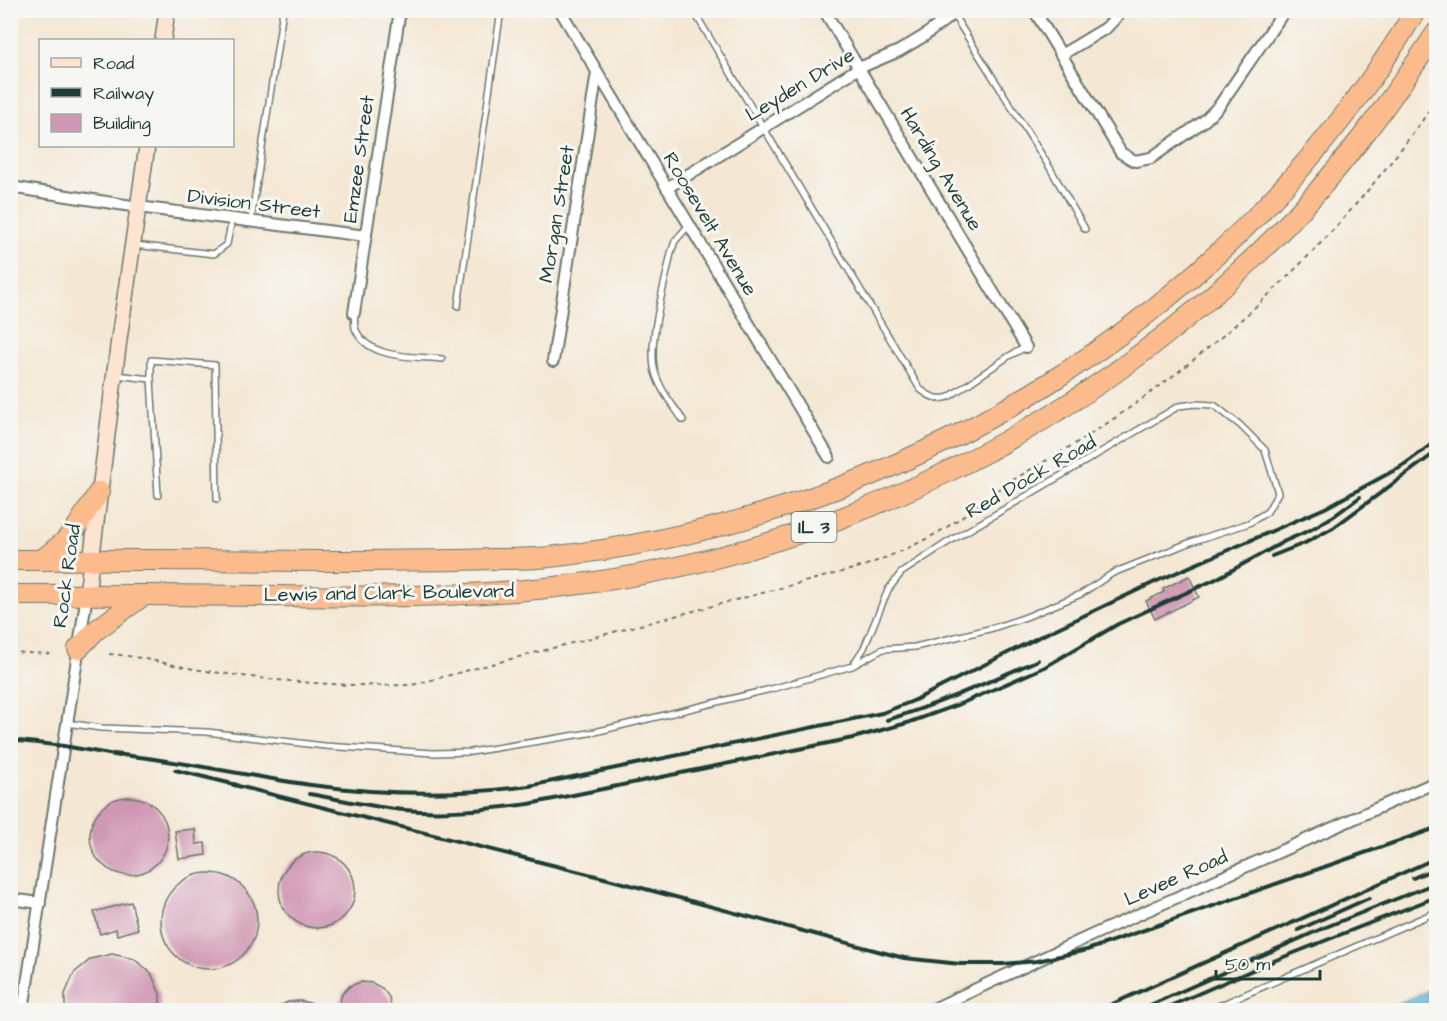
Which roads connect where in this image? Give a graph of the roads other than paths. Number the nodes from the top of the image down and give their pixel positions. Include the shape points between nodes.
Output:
1 (167, 10) edge
2 (283, 10) edge
3 (400, 10) edge
4 (501, 10) edge
5 (560, 10) edge
6 (693, 10) edge
7 (825, 10) edge
8 (1034, 10) edge
9 (1123, 10) edge
10 (1286, 10) edge
11 (1416, 10) edge
12 (952, 12) edge
13 (1437, 33) edge
14 (163, 39) edge
15 (1061, 55) junction
16 (859, 69) junction
17 (597, 72) junction
18 (763, 128) junction
19 (147, 147) edge
20 (10, 187) edge
21 (667, 188) junction
22 (138, 207) junction
23 (232, 219) junction
24 (251, 221) junction
25 (689, 225) junction
26 (1084, 229) dead end
27 (366, 236) junction
28 (132, 245) junction
29 (458, 306) dead end
30 (354, 313) joint
31 (1026, 347) joint
32 (442, 359) dead end
33 (553, 361) dead end
34 (114, 375) junction
35 (152, 379) junction
36 (683, 420) dead end
37 (829, 457) dead end
38 (99, 492) junction
39 (158, 495) dead end
40 (217, 499) dead end
41 (10, 560) edge
42 (42, 560) junction
43 (90, 561) junction
44 (87, 594) junction
45 (10, 595) edge
46 (144, 595) junction
47 (78, 649) junction
48 (852, 666) junction
49 (67, 723) junction
50 (1437, 782) edge
51 (10, 900) edge
52 (40, 903) junction
53 (1437, 912) edge
54 (24, 1010) edge
55 (931, 1011) edge
56 (1209, 1011) edge

1 - 14 main road
2 - 24 lane
3 - 27 street, Emzee Street
4 - 29 lane
5 - 17 street, Roosevelt Avenue
6 - 18 lane
7 - 16 street, Harding Avenue
8 - 15 street
9 - 15 street via 1106,28
10 - 15 street via 1212,113 1143,161 1121,153
11 - 43 highway, Lewis and Clark Boulevard / IL 3 via 1330,134 1272,199 1192,276 1131,326 1041,389 952,440 893,467 818,496 730,523 659,540 545,557
12 - 16 street, Leyden Drive via 916,41
12 - 26 lane
13 - 46 highway, Lewis and Clark Boulevard / IL 3 via 1354,148 1302,209 1227,283 1170,332 1085,394 979,457 923,484 857,512 748,548 575,585 428,597
16 - 18 street, Leyden Drive
16 - 31 street, Harding Avenue
17 - 21 street, Roosevelt Avenue
17 - 33 street, Morgan Street
18 - 21 street, Leyden Drive
18 - 31 lane via 920,389 935,398 949,397
19 - 22 main road, Rock Road
20 - 22 street, Division Street
21 - 25 street, Roosevelt Avenue
22 - 23 street, Division Street
22 - 28 main road, Rock Road
23 - 24 street, Division Street
23 - 28 lane via 227,244 214,254
24 - 27 street, Division Street
25 - 36 lane via 675,241 671,253 653,352 658,381
25 - 37 street, Roosevelt Avenue
27 - 30 street, Emzee Street
28 - 34 main road, Rock Road
30 - 32 lane via 355,327 364,341 384,353
34 - 35 lane
34 - 38 main road, Rock Road
35 - 39 lane
35 - 40 lane via 152,360 215,365
38 - 42 highway via 71,534
38 - 43 main road, Rock Road
41 - 42 highway, Lewis and Clark Boulevard / IL 3
42 - 43 highway, Lewis and Clark Boulevard / IL 3
43 - 44 main road, Rock Road
44 - 45 highway, Lewis and Clark Boulevard / IL 3
44 - 46 highway, Lewis and Clark Boulevard / IL 3
44 - 47 street, Rock Road
46 - 47 highway via 102,625
47 - 49 street, Rock Road
48 - 48 lane, Red Dock Road via 883,650 915,647 1026,617 1081,594 1113,573 1250,523 1267,512 1278,493 1265,450 1214,405 1179,406 901,573 888,590 864,648
48 - 49 lane via 595,732 471,752 325,746 218,733
49 - 52 street, Rock Road
50 - 55 street, Levee Road
51 - 52 street
52 - 54 street, Rock Road
53 - 56 lane

